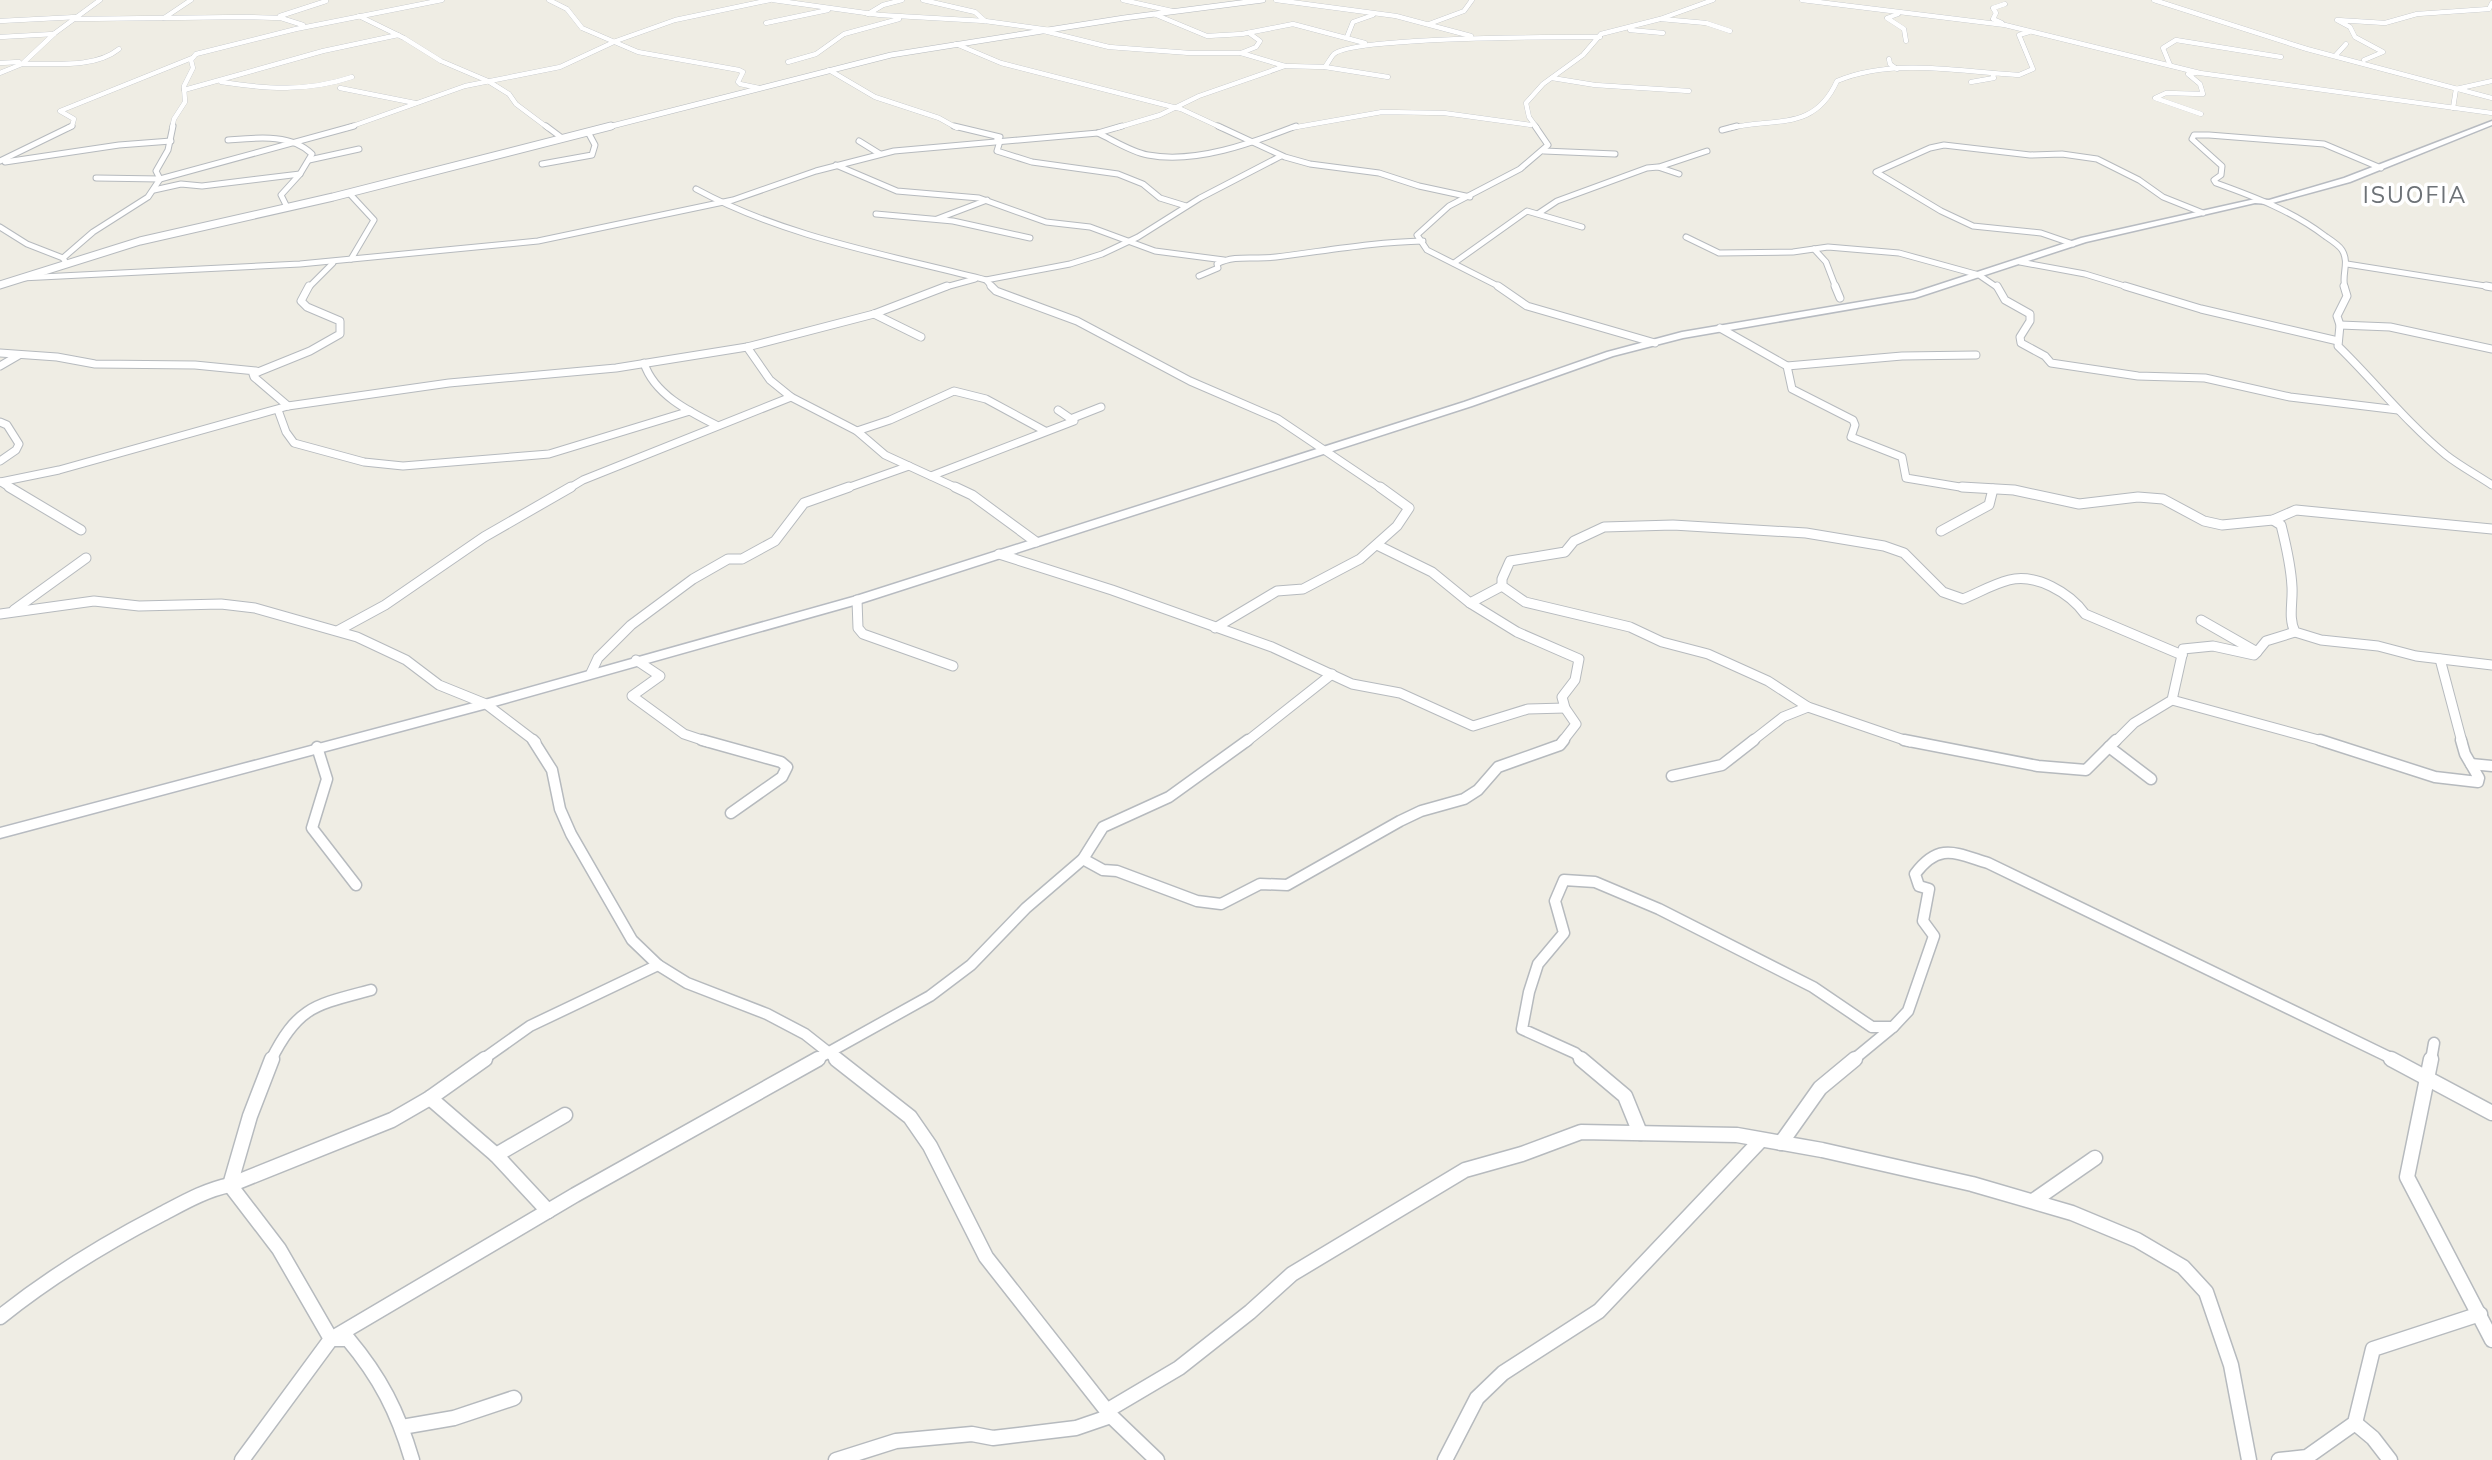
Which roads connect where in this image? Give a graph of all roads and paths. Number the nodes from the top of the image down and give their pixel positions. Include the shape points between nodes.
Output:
1 (100, 0) edge
2 (191, 0) edge
3 (442, 0) edge
4 (550, 0) edge
5 (771, 0) edge
6 (902, 0) edge
7 (923, 0) edge
8 (1123, 0) edge
9 (1263, 0) edge
10 (1276, 0) edge
11 (1472, 0) edge
12 (1713, 0) edge
13 (1802, 0) edge
14 (1858, 0) edge
15 (2157, 0) edge
16 (326, 1) edge
17 (2492, 3) edge
18 (2005, 4) dead end
19 (835, 8) junction
20 (1884, 10) junction
21 (1172, 11) junction
22 (1902, 12) junction
23 (1377, 13) junction
24 (868, 14) junction
25 (1153, 14) junction
26 (359, 16) junction
27 (76, 18) junction
28 (163, 18) junction
29 (274, 18) junction
30 (907, 18) junction
31 (1660, 19) junction
32 (0, 21) edge
33 (985, 21) junction
34 (766, 23) dead end
35 (1429, 24) junction
36 (2005, 25) junction
37 (296, 27) junction
38 (1619, 29) junction
39 (1047, 31) junction
40 (1730, 32) dead end
41 (2036, 32) junction
42 (55, 33) junction
43 (1249, 33) junction
44 (1663, 33) dead end
45 (399, 35) junction
46 (1207, 36) junction
47 (0, 37) edge
48 (1347, 37) junction
49 (1600, 37) junction
50 (1482, 39) junction
51 (616, 41) junction
52 (1906, 41) dead end
53 (957, 44) junction
54 (2346, 44) dead end
55 (1373, 46) junction
56 (119, 49) dead end
57 (1210, 53) junction
58 (1241, 53) junction
59 (2336, 55) junction
60 (2281, 57) dead end
61 (192, 58) junction
62 (1889, 59) dead end
63 (2361, 61) junction
64 (788, 62) dead end
65 (0, 63) edge
66 (22, 63) junction
67 (2170, 65) junction
68 (1284, 66) junction
69 (1325, 67) junction
70 (1897, 69) junction
71 (829, 70) junction
72 (0, 73) edge
73 (1992, 73) junction
74 (2200, 73) junction
75 (1388, 76) dead end
76 (352, 77) dead end
77 (1552, 78) junction
78 (189, 79) junction
79 (216, 81) junction
80 (488, 81) junction
81 (1971, 82) dead end
82 (2492, 83) edge
83 (340, 88) dead end
84 (759, 88) junction
85 (2456, 89) junction
86 (184, 90) junction
87 (1689, 91) dead end
88 (2492, 98) edge
89 (415, 103) junction
90 (1178, 108) junction
91 (2453, 108) junction
92 (2492, 113) edge
93 (2201, 114) dead end
94 (1794, 119) junction
95 (2492, 123) edge
96 (1531, 125) junction
97 (1800, 129) dead end
98 (1722, 130) dead end
99 (588, 132) junction
100 (1098, 133) junction
101 (562, 138) junction
102 (997, 139) junction
103 (228, 140) dead end
104 (171, 141) junction
105 (859, 141) dead end
106 (293, 142) junction
107 (1251, 143) junction
108 (359, 149) dead end
109 (1544, 151) junction
110 (1707, 151) dead end
111 (880, 154) junction
112 (1615, 154) dead end
113 (1278, 156) junction
114 (309, 160) junction
115 (0, 162) edge
116 (542, 164) dead end
117 (836, 165) junction
118 (1658, 167) junction
119 (2381, 168) junction
120 (300, 174) junction
121 (1679, 174) dead end
122 (96, 178) dead end
123 (160, 179) junction
124 (696, 188) dead end
125 (154, 190) junction
126 (349, 193) junction
127 (1471, 197) junction
128 (988, 200) junction
129 (2269, 202) junction
130 (720, 203) junction
131 (1186, 206) junction
132 (288, 207) junction
133 (1539, 213) junction
134 (2203, 213) junction
135 (876, 214) dead end
136 (937, 219) junction
137 (0, 227) edge
138 (1582, 227) dead end
139 (1030, 237) dead end
140 (1686, 237) dead end
141 (1131, 240) junction
142 (1423, 241) junction
143 (2073, 244) junction
144 (1814, 249) junction
145 (351, 259) junction
146 (1224, 260) junction
147 (64, 261) junction
148 (337, 261) junction
149 (1454, 262) junction
150 (2020, 262) junction
151 (2347, 264) junction
152 (1979, 275) junction
153 (1199, 276) dead end
154 (966, 277) junction
155 (22, 278) junction
156 (983, 279) junction
157 (0, 285) edge
158 (2492, 287) edge
159 (1840, 298) dead end
160 (873, 314) junction
161 (1720, 328) junction
162 (2288, 328) junction
163 (2339, 328) junction
164 (921, 337) dead end
165 (2338, 341) junction
166 (1655, 344) junction
167 (747, 347) junction
168 (2492, 349) edge
169 (0, 353) edge
170 (20, 354) junction
171 (1976, 355) dead end
172 (644, 363) junction
173 (0, 366) edge
174 (1787, 366) junction
175 (258, 372) junction
176 (791, 397) junction
177 (288, 406) junction
178 (1101, 407) dead end
179 (278, 410) junction
180 (1058, 410) dead end
181 (2398, 410) junction
182 (690, 411) junction
183 (1073, 418) junction
184 (0, 422) edge
185 (716, 425) junction
186 (857, 431) junction
187 (1045, 431) junction
188 (1326, 449) junction
189 (0, 460) edge
190 (909, 466) junction
191 (931, 476) junction
192 (1, 482) edge
193 (2492, 485) edge
194 (1993, 489) junction
195 (2273, 520) junction
196 (2492, 529) edge
197 (81, 530) dead end
198 (1941, 531) dead end
199 (1036, 542) junction
200 (1377, 545) junction
201 (999, 554) junction
202 (86, 558) dead end
203 (1502, 586) junction
204 (857, 600) junction
205 (1470, 603) junction
206 (11, 613) junction
207 (0, 614) edge
208 (2201, 620) dead end
209 (1215, 628) junction
210 (339, 630) junction
211 (2295, 632) junction
212 (2257, 652) junction
213 (2182, 655) junction
214 (2440, 659) junction
215 (636, 660) junction
216 (2492, 665) edge
217 (953, 666) dead end
218 (592, 673) junction
219 (1332, 674) junction
220 (2172, 700) junction
221 (486, 704) junction
222 (1808, 707) junction
223 (1565, 708) junction
224 (317, 747) junction
225 (2109, 747) junction
226 (2471, 764) junction
227 (2492, 766) edge
228 (1672, 776) dead end
229 (2151, 779) dead end
230 (731, 813) dead end
231 (0, 833) edge
232 (1083, 859) junction
233 (356, 885) dead end
234 (658, 965) junction
235 (371, 989) dead end
236 (1894, 1027) junction
237 (2434, 1043) dead end
238 (828, 1053) junction
239 (2427, 1076) junction
240 (430, 1098) junction
241 (2492, 1113) edge
242 (565, 1115) dead end
243 (1640, 1133) junction
244 (1761, 1140) junction
245 (1781, 1143) junction
246 (496, 1155) junction
247 (2095, 1158) dead end
248 (230, 1185) junction
249 (2033, 1201) junction
250 (548, 1211) junction
251 (2480, 1314) junction
252 (0, 1317) edge
253 (331, 1339) junction
254 (2492, 1340) edge
255 (514, 1398) dead end
256 (1109, 1413) junction
257 (2355, 1423) junction
258 (402, 1427) junction
259 (242, 1460) edge
260 (412, 1460) edge
261 (836, 1460) edge
262 (1157, 1460) edge
263 (1445, 1460) edge
264 (2249, 1460) edge
265 (2280, 1460) edge
266 (2390, 1460) edge

1 - 27 street
2 - 28 street
3 - 26 street
4 - 51 street via 567,9 582,27
5 - 19 street
5 - 51 street via 675,20
6 - 24 street
7 - 33 street via 975,12
8 - 21 street
9 - 21 street
10 - 23 street
11 - 35 street via 1461,14 1440,16
12 - 31 street
13 - 20 street
14 - 20 street
15 - 59 street
16 - 29 street
17 - 63 street via 2489,9 2417,14 2385,23 2337,20 2350,27 2355,37 2383,52
18 - 36 street via 1993,8 1993,19
19 - 24 street
19 - 34 street
20 - 22 street
21 - 25 street
22 - 36 street
22 - 52 street via 1886,18 1904,29
23 - 35 street
23 - 48 street via 1353,22
24 - 30 street
25 - 39 street
25 - 46 street
26 - 37 street
26 - 45 street
27 - 28 street
27 - 32 street
27 - 42 street
28 - 29 street
29 - 37 street
30 - 33 street
30 - 64 street via 844,34 816,54
31 - 38 street
31 - 40 street via 1706,23
33 - 39 street
35 - 50 street
36 - 41 street
37 - 61 street via 206,50
38 - 44 street
38 - 49 street
39 - 53 street
39 - 57 street via 1109,47
41 - 67 street
41 - 73 street via 2019,35 2031,72 2018,76
42 - 47 street
42 - 66 street
43 - 46 street
43 - 48 street via 1293,24
43 - 58 street via 1260,41
45 - 79 street
45 - 80 street via 441,61
46 - 57 street
48 - 55 street
49 - 50 street
49 - 77 street
50 - 55 street
51 - 80 street via 560,67
51 - 84 street via 638,52 739,70 743,72 740,84
53 - 71 street
53 - 90 street via 1001,64
54 - 59 street
55 - 69 street via 1340,51
56 - 66 street via 96,61
57 - 58 street
58 - 68 street
59 - 63 street
60 - 67 street via 2176,40 2163,48
61 - 78 street
61 - 115 street via 60,111 74,119 72,126
62 - 70 street
63 - 85 street
65 - 66 street
66 - 72 street
67 - 74 street
68 - 69 street
68 - 90 street
69 - 75 street
70 - 73 street
70 - 94 street via 1839,79 1835,93 1818,113
71 - 84 street
71 - 102 street via 882,100
73 - 81 street via 1994,78
74 - 91 street
74 - 93 street via 2188,74 2200,84 2203,94 2155,97
76 - 79 street via 324,88 285,89
77 - 87 street
77 - 96 street via 1526,103
78 - 79 street
78 - 86 street
79 - 86 street
80 - 89 street
80 - 101 street
82 - 85 street
83 - 89 street
84 - 99 street
85 - 88 street
85 - 91 street
86 - 104 street via 185,102 174,119
89 - 106 street via 358,125
90 - 100 street
90 - 107 street
91 - 92 street
94 - 97 street
94 - 98 street
95 - 119 main road
96 - 107 street via 1444,113 1382,111 1302,124
96 - 109 street via 1547,140
99 - 101 street
99 - 116 street via 595,145 592,155
100 - 102 street
100 - 107 street via 1146,155 1190,155
101 - 126 street
102 - 111 street
102 - 131 street via 997,151 1032,162 1118,174 1143,184 1160,198
103 - 106 street
104 - 115 street
104 - 123 street via 156,171
105 - 111 street
106 - 114 street via 308,148 312,153
106 - 123 street
107 - 113 street
108 - 114 street
109 - 112 street
109 - 127 street
110 - 118 street
111 - 117 street
113 - 127 street via 1380,173
113 - 131 street
114 - 120 street
117 - 128 street via 897,191
117 - 130 street
118 - 121 street
118 - 133 street via 1557,201
119 - 129 main road
119 - 129 street via 2324,144 2194,135 2197,145 2222,166 2216,183
120 - 125 street
120 - 132 street via 281,195
122 - 123 street
123 - 125 street
124 - 130 street
125 - 147 street via 93,232
126 - 132 street
126 - 145 street via 374,220
127 - 142 street via 1449,206 1421,229 1417,235
128 - 136 street
128 - 141 street via 1046,222
129 - 134 main road
129 - 151 street via 2334,241
130 - 145 street via 538,242
130 - 154 street
131 - 141 street
132 - 147 street
133 - 138 street
133 - 149 street via 1527,211
134 - 143 main road
134 - 143 street via 2163,197 2103,161 2076,155 1944,145 1876,172 1973,226 2041,233
135 - 136 street
136 - 139 street
137 - 147 street
140 - 144 street via 1719,253
141 - 146 street via 1174,256
141 - 156 street via 1088,260
142 - 146 street
142 - 149 street via 1427,250
143 - 150 main road
144 - 152 street via 1899,253
144 - 159 street via 1826,262
145 - 148 street
146 - 153 street
147 - 155 street
148 - 155 street
148 - 175 street via 326,267 301,301 340,321 340,334
149 - 166 street via 1527,306
150 - 152 main road
150 - 162 street via 2085,274
151 - 158 street
151 - 163 street via 2343,281 2347,296 2337,316
152 - 161 main road via 1885,301
152 - 181 street via 1997,286 2005,300 2030,314 2021,343 2051,363 2138,376 2204,378 2290,397
154 - 156 street
154 - 160 street
155 - 157 street
156 - 188 street via 996,291 1077,321 1179,376 1278,419
160 - 164 street
160 - 167 street
161 - 166 main road
161 - 174 street
162 - 163 street
162 - 165 street
163 - 165 street
163 - 168 street via 2390,327
165 - 181 street via 2343,353
166 - 188 main road via 1610,354
167 - 172 street
167 - 176 street via 770,380
169 - 170 street
170 - 173 street
170 - 175 street via 95,364 195,365
171 - 174 street
172 - 177 street via 449,383
172 - 182 street via 650,379
174 - 194 street via 1792,389 1853,420 1851,437 1902,457 1906,478
175 - 177 street via 254,377
176 - 185 street
176 - 186 street
177 - 179 street
178 - 183 street
179 - 182 street via 294,443 364,462 403,466 549,454
179 - 192 street
180 - 183 street
181 - 193 street via 2446,456
182 - 185 street
183 - 187 street
184 - 189 street via 19,444
185 - 210 street via 583,480
186 - 187 street via 954,391 986,399
186 - 190 street via 885,455
187 - 191 street
188 - 199 main road
188 - 200 street via 1409,508
190 - 191 street
190 - 218 street via 804,503 775,541 693,579 631,625 598,658
191 - 199 street via 972,495
192 - 197 street via 60,522
194 - 195 street via 2079,504 2127,497 2163,499 2222,524
194 - 198 street via 1989,505
195 - 196 street via 2296,510
195 - 211 street via 2281,524 2290,557 2290,625
199 - 201 main road
200 - 205 street via 1432,572
200 - 209 street via 1303,589 1278,592
201 - 204 main road
201 - 209 street
202 - 206 street
203 - 205 street
203 - 213 street via 1510,561 1564,552 1588,532 1604,527 1793,532 1903,553 1943,592 1964,599 2009,580 2039,583 2076,602 2085,614
203 - 222 street via 1525,602 1630,628 1708,654 1768,681
204 - 215 main road
204 - 217 street via 858,628 863,634
205 - 223 street via 1517,632 1579,659 1572,690 1562,697
206 - 207 street
206 - 210 street via 94,601 139,606 221,604
208 - 212 street
209 - 219 street
210 - 221 street via 406,660 439,685
211 - 212 street via 2266,641
211 - 214 street
212 - 213 street via 2203,646 2183,649
213 - 220 street
214 - 216 street
214 - 226 street
215 - 218 main road
215 - 230 street via 660,676 632,696 684,734 787,767 782,777
218 - 221 main road
219 - 223 street via 1352,684 1400,693 1473,726 1528,709
219 - 232 street via 1168,797 1103,827
220 - 225 street via 2134,723
220 - 226 street via 2418,771 2478,782
221 - 224 main road
221 - 234 street via 537,743 552,770 571,834 632,940
222 - 225 street via 1910,742 2038,766 2086,770
222 - 228 street via 1783,717 1722,765
223 - 232 street via 1576,724 1560,745 1498,767 1464,799 1400,821 1287,886 1260,884 1221,904 1197,901
224 - 231 main road
224 - 233 street via 327,779 312,828
225 - 229 street
226 - 227 street
232 - 238 street via 1026,908 971,965 930,996
234 - 238 street via 687,983 776,1019
234 - 240 street via 530,1026
235 - 248 street via 309,1009 290,1026 267,1065
236 - 239 street via 1908,1011 1934,936 1923,921 1929,889 1919,886 1915,874 1933,852 1951,853 1988,863
236 - 243 street via 1872,1027 1813,986 1659,909 1595,882 1564,880 1555,901 1564,933 1558,947 1542,958 1522,1029 1575,1053 1625,1096
236 - 245 street via 1820,1088
237 - 239 street
238 - 250 street
238 - 256 street via 910,1117 930,1146 986,1257
239 - 241 street
239 - 251 street via 2407,1177
240 - 246 street
240 - 248 street via 392,1120
242 - 246 street
243 - 244 street via 1737,1135
243 - 256 street via 1581,1132 1465,1170 1292,1274 1179,1368
244 - 245 street
244 - 263 street via 1599,1311 1503,1373 1477,1398
245 - 249 street
246 - 250 street
247 - 249 street
248 - 252 street via 211,1189 94,1249
248 - 253 street via 279,1250
249 - 264 street via 2137,1240 2183,1267 2206,1292 2231,1365
250 - 253 street
251 - 254 street
251 - 257 street via 2373,1349
253 - 258 street via 348,1339 373,1369
253 - 259 street
255 - 258 street via 454,1418
256 - 261 street via 1076,1428 896,1441
256 - 262 street
257 - 265 street via 2307,1457
257 - 266 street
258 - 260 street

